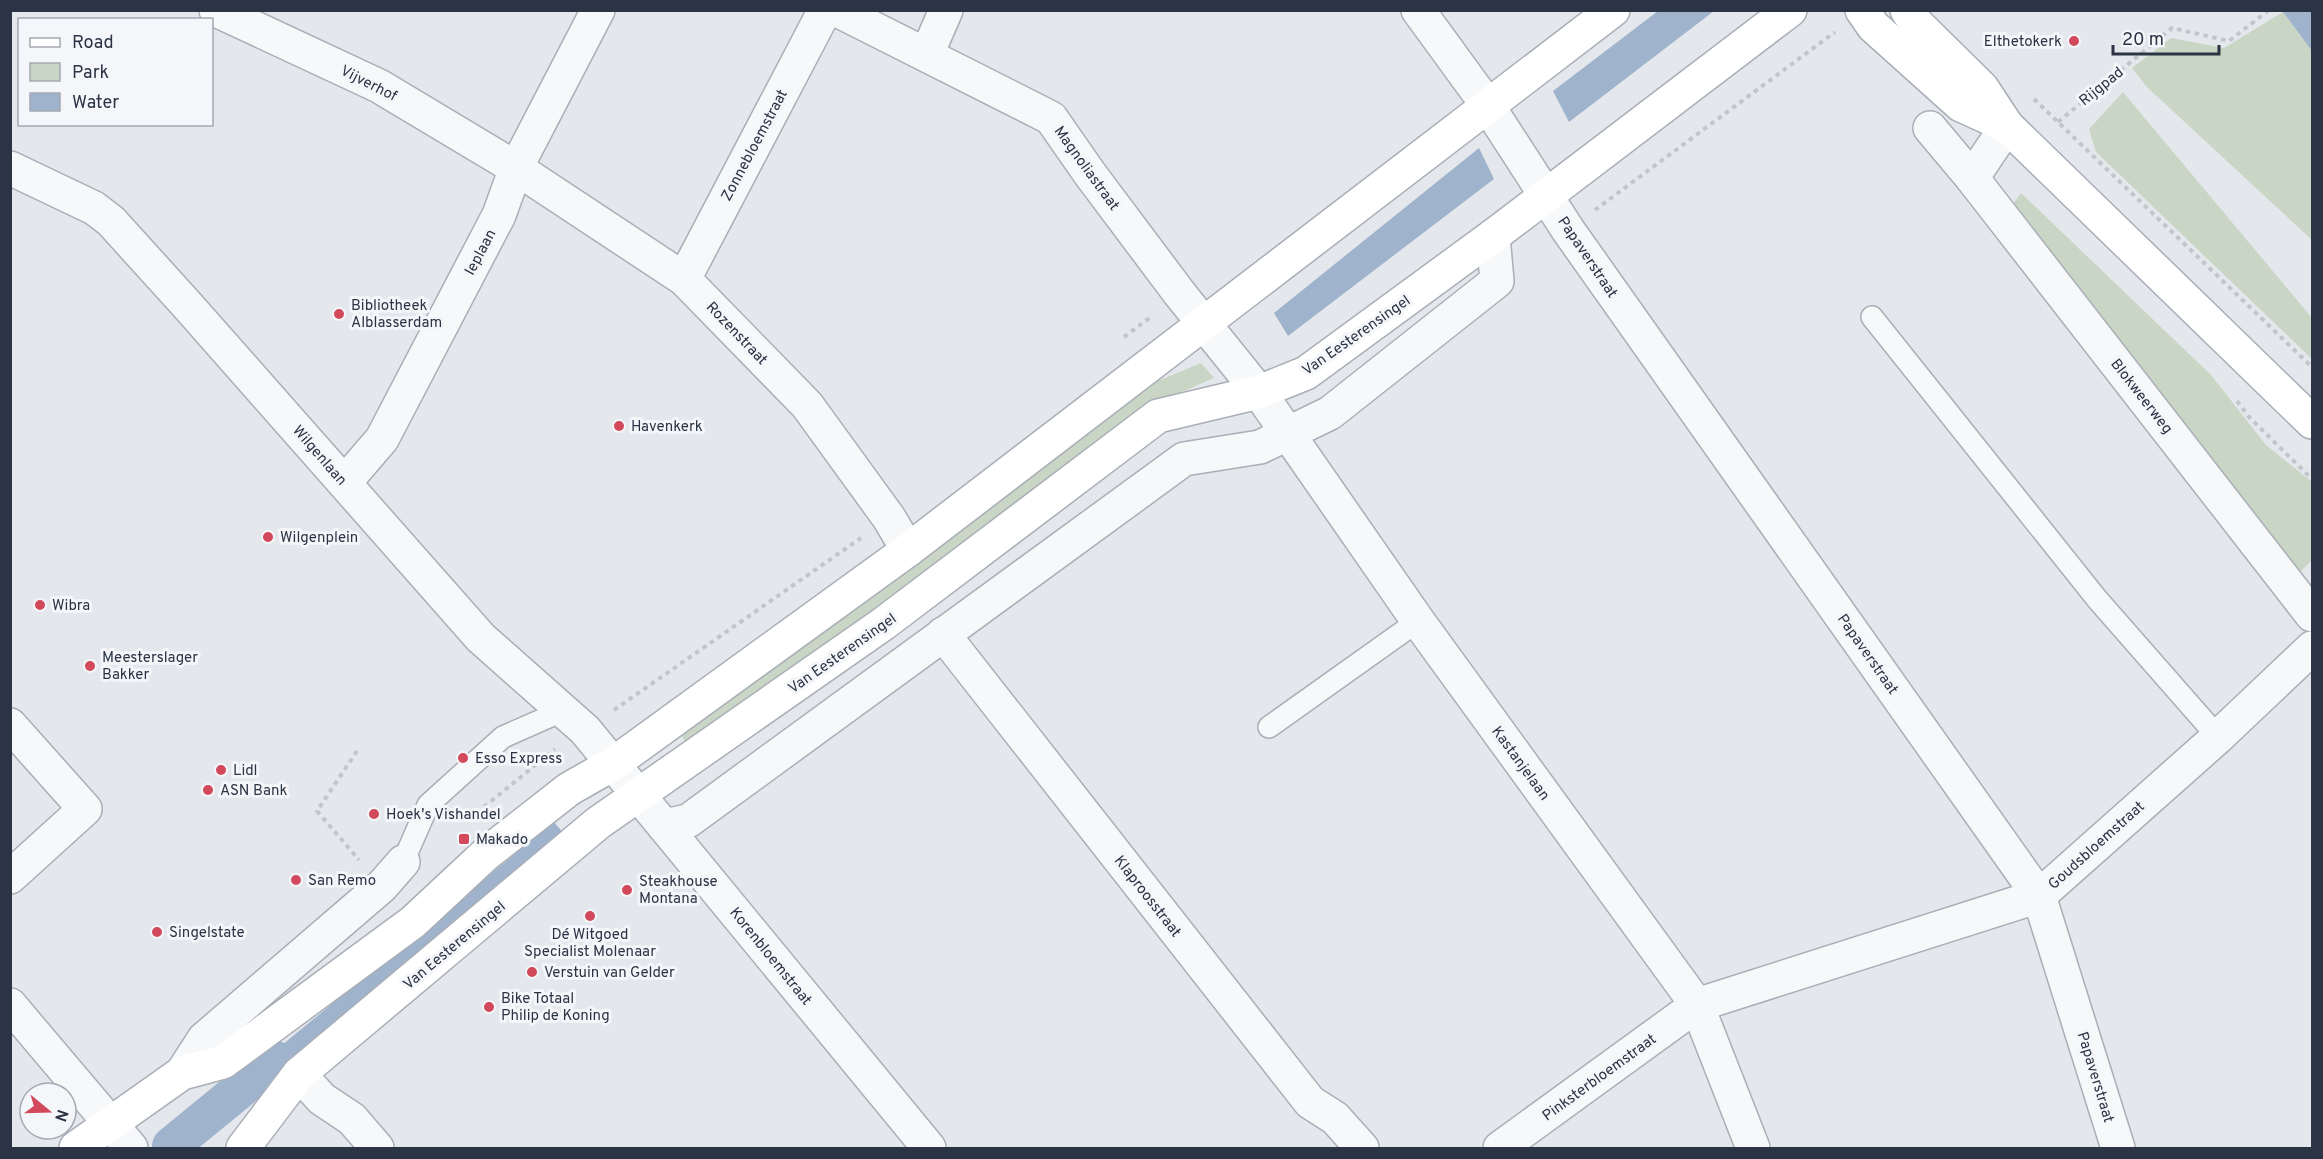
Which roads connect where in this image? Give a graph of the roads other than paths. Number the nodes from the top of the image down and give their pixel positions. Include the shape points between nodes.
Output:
1 (216, 10) edge
2 (598, 10) edge
3 (825, 10) edge
4 (837, 10) edge
5 (946, 10) edge
6 (1418, 10) edge
7 (1613, 10) edge
8 (1790, 10) edge
9 (1907, 10) edge
10 (1850, 20) edge
11 (927, 54) junction
12 (1488, 106) junction
13 (2007, 126) junction
14 (1930, 128) dead end
15 (10, 168) edge
16 (516, 168) junction
17 (1972, 178) junction
18 (1547, 195) junction
19 (1493, 236) junction
20 (684, 279) junction
21 (1872, 317) dead end
22 (1203, 324) junction
23 (1260, 392) junction
24 (2313, 422) edge
25 (1287, 434) junction
26 (345, 482) junction
27 (908, 549) junction
28 (2313, 615) edge
29 (1418, 621) junction
30 (943, 634) junction
31 (2313, 648) edge
32 (573, 721) junction
33 (10, 725) edge
34 (1269, 727) dead end
35 (2218, 737) junction
36 (614, 764) junction
37 (638, 796) junction
38 (664, 826) junction
39 (392, 874) joint
40 (10, 877) edge
41 (2039, 896) junction
42 (10, 1005) edge
43 (1697, 1005) junction
44 (182, 1073) junction
45 (299, 1074) junction
46 (110, 1124) junction
47 (76, 1149) edge
48 (131, 1149) edge
49 (243, 1149) edge
50 (377, 1149) edge
51 (929, 1149) edge
52 (1362, 1149) edge
53 (1500, 1149) edge
54 (1753, 1149) edge
55 (2118, 1149) edge

1 - 16 street, Vijverhof via 379,86
2 - 16 street, Ieplaan
3 - 20 street, Zonnebloemstraat
4 - 11 street, Magnoliastraat
5 - 11 street
6 - 12 street, Papaverstraat
7 - 12 street
8 - 18 street, Van Eesterensingel
9 - 13 street via 1982,88
10 - 13 street via 1873,26 1961,105
11 - 22 street, Magnoliastraat via 1051,118
12 - 18 street, Papaverstraat
12 - 22 street
13 - 17 street
13 - 24 street
14 - 17 street, Blokweerweg
15 - 26 street, Wilgenlaan via 94,208 111,221
16 - 20 street, Rozenstraat
16 - 26 street, Ieplaan via 499,215 382,439
17 - 28 street, Blokweerweg
18 - 19 street, Van Eesterensingel
18 - 41 street, Papaverstraat
19 - 23 street, Van Eesterensingel via 1306,373
19 - 25 street via 1497,281 1330,413
20 - 27 street, Rozenstraat via 807,405
21 - 35 lane via 2097,599
22 - 23 street, Magnoliastraat
22 - 27 street
23 - 25 street, Kastanjelaan
23 - 37 street, Van Eesterensingel via 1158,416 883,624
25 - 29 street, Kastanjelaan
25 - 30 street via 1260,447 1184,459
26 - 32 street, Wilgenlaan via 481,638
27 - 36 street
29 - 34 lane
29 - 43 street, Kastanjelaan
30 - 38 street via 688,821
30 - 52 street, Klaproosstraat via 1310,1102 1335,1118
31 - 35 street, Goudsbloemstraat
32 - 36 street, Wilgenlaan
32 - 39 lane via 503,737 428,805
33 - 40 street via 85,809
35 - 41 street, Goudsbloemstraat
36 - 37 street, Korenbloemstraat
36 - 44 street via 569,789 486,854 413,922 223,1062
37 - 38 street, Korenbloemstraat
37 - 45 street, Van Eesterensingel via 598,823
38 - 51 street, Korenbloemstraat
39 - 44 street via 204,1040
41 - 43 street, Goudsbloemstraat
41 - 55 street, Papaverstraat
42 - 46 street
43 - 53 street, Pinksterbloemstraat
43 - 54 street, Kastanjelaan
44 - 46 street
45 - 49 street, Van Eesterensingel
45 - 50 street via 322,1099 352,1119
46 - 47 street
46 - 48 street

